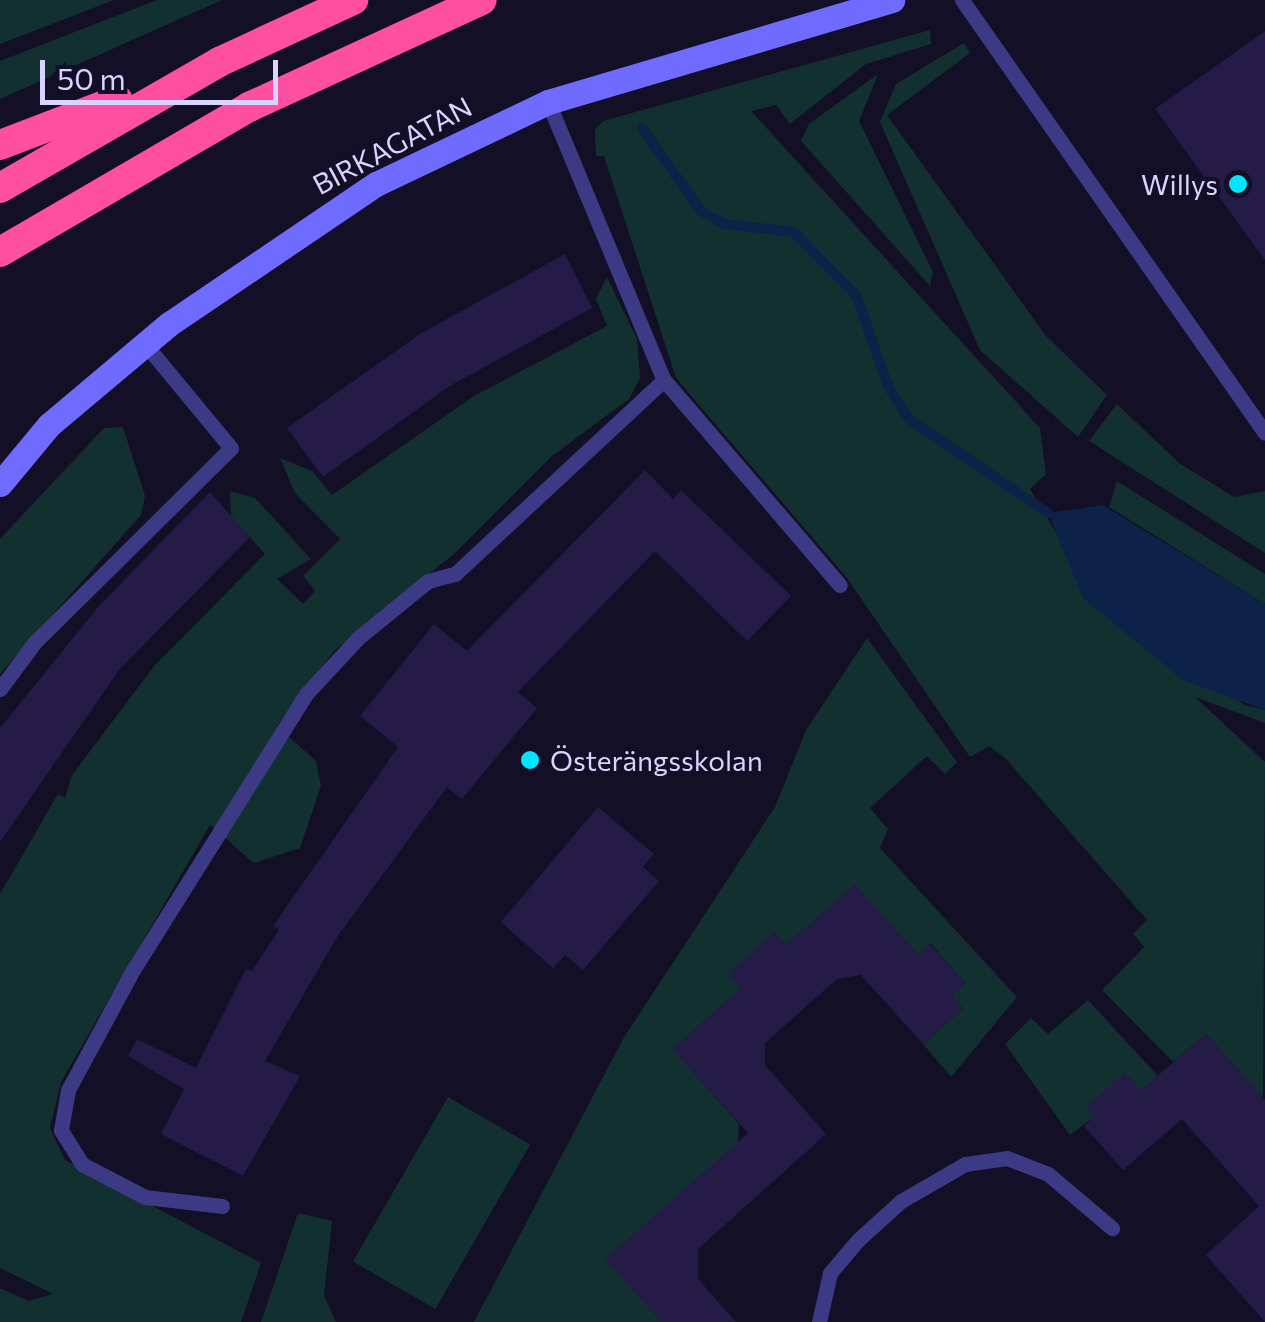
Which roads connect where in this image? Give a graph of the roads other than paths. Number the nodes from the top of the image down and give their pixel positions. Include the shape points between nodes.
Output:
1 (354, 0) edge
2 (482, 0) edge
3 (892, 0) edge
4 (962, 0) edge
5 (219, 62) junction
6 (548, 102) junction
7 (0, 145) edge
8 (0, 188) edge
9 (0, 252) edge
10 (145, 344) junction
11 (664, 380) junction
12 (1265, 433) edge
13 (0, 484) edge
14 (840, 585) dead end
15 (0, 689) edge
16 (222, 1206) dead end
17 (1112, 1228) dead end
18 (819, 1322) edge

1 - 5 highway
2 - 9 highway via 249,107
3 - 6 street, BIRKAGATAN
4 - 12 lane
5 - 7 highway
5 - 8 highway
6 - 10 street, BIRKAGATAN via 376,184 290,236
6 - 11 lane
10 - 13 street, BIRKAGATAN via 49,425
10 - 15 lane via 232,448 34,643
11 - 14 lane via 744,464
11 - 16 lane via 455,574 428,581 358,638 306,694 134,970 68,1090 62,1130 82,1164 146,1197
17 - 18 lane via 1048,1174 1006,1158 965,1164 901,1202 858,1240 830,1273

